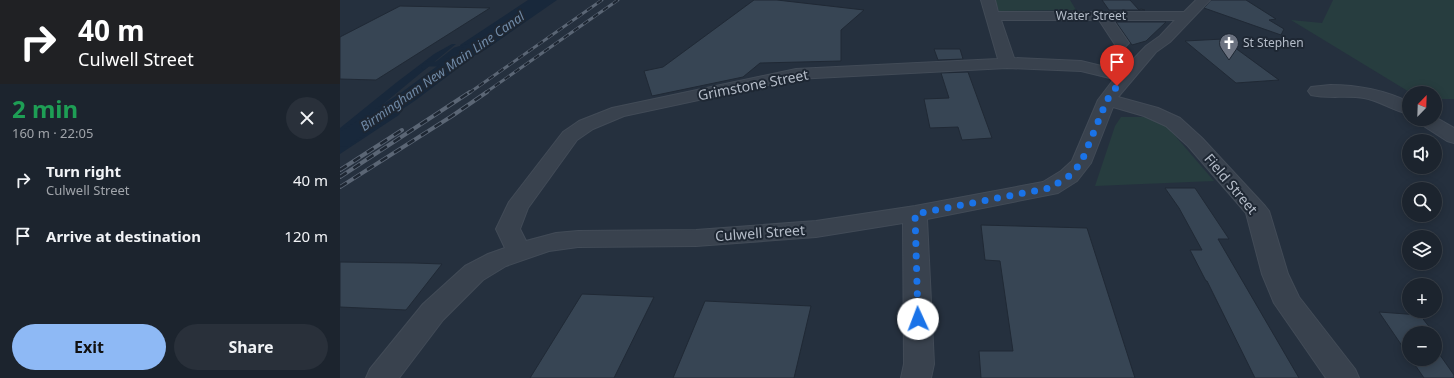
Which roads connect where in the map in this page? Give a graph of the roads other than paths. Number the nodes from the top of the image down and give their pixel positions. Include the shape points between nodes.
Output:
1 (988, 0) edge
2 (1203, 0) edge
3 (993, 16) junction
4 (1103, 16) junction
5 (1188, 16) junction
6 (1121, 44) dead end
7 (1008, 63) junction
8 (1126, 77) junction
9 (1317, 91) dead end
10 (1107, 100) junction
11 (1402, 106) edge
12 (1437, 126) edge
13 (1454, 137) edge
14 (915, 214) junction
15 (519, 252) junction
16 (381, 378) edge
17 (916, 378) edge
18 (1344, 378) edge

1 - 3 street
2 - 5 street, Culwell Street
3 - 4 street, Water Street
3 - 7 street
4 - 5 street, Water Street
4 - 6 street
5 - 8 street, Culwell Street via 1151,49
7 - 8 street, Grimstone Street via 1081,66
7 - 15 street, Grimstone Street via 796,74 604,117 586,124 570,136 517,207 508,229
8 - 10 street, Culwell Street
9 - 11 street via 1356,91 1387,98
10 - 14 street, Culwell Street via 1081,163 1069,176 1050,188
10 - 18 street, Field Street via 1151,112 1173,122 1195,142 1257,211 1288,304
12 - 13 street
14 - 15 street, Culwell Street via 784,232 696,238 571,239
14 - 17 street via 919,364
15 - 16 street, Culwell Street via 497,260 474,273 457,288 433,312

